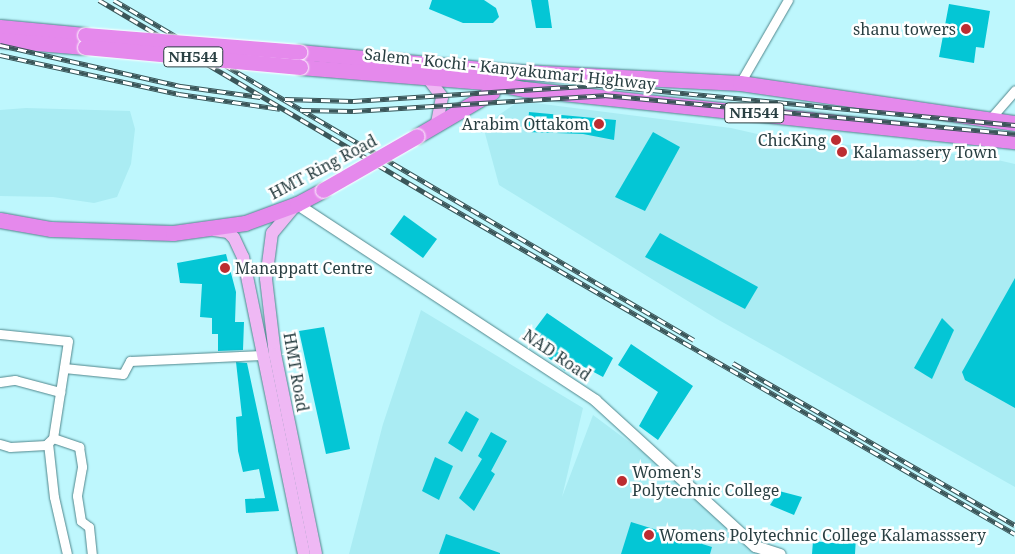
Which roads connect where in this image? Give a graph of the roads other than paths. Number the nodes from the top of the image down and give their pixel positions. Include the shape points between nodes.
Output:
1 (788, 0) edge
2 (0, 27) edge
3 (30, 36) junction
4 (0, 40) edge
5 (85, 41) junction
6 (470, 68) junction
7 (427, 77) junction
8 (460, 80) junction
9 (492, 83) junction
10 (740, 83) junction
11 (1015, 90) edge
12 (990, 119) junction
13 (1015, 123) edge
14 (437, 124) junction
15 (1015, 141) edge
16 (297, 204) junction
17 (0, 220) edge
18 (206, 230) junction
19 (0, 334) edge
20 (262, 355) junction
21 (64, 368) junction
22 (0, 382) edge
23 (60, 392) junction
24 (51, 441) junction
25 (0, 444) edge
26 (67, 554) edge
27 (92, 554) edge
28 (304, 554) edge
29 (316, 554) edge
30 (780, 554) edge

1 - 10 street
2 - 3 highway, Salem - Kochi - Kanyakumari Highway / NH544
3 - 4 highway, Salem - Kochi - Kanyakumari Highway / NH544
3 - 5 highway, Salem - Kochi - Kanyakumari Highway / NH544
5 - 6 highway, Salem - Kochi - Kanyakumari Highway / NH544, bridge via 299,52
5 - 7 highway, Salem - Kochi - Kanyakumari Highway / NH544, bridge via 300,67
6 - 8 highway
6 - 10 highway, Salem - Kochi - Kanyakumari Highway / NH544
7 - 8 highway, Salem - Kochi - Kanyakumari Highway / NH544
7 - 14 main road via 442,97
8 - 9 highway, Salem - Kochi - Kanyakumari Highway / NH544
9 - 14 highway, HMT Ring Road via 492,92
9 - 15 highway, Salem - Kochi - Kanyakumari Highway / NH544
10 - 12 highway, Salem - Kochi - Kanyakumari Highway / NH544
11 - 12 street
12 - 13 highway, Salem - Kochi - Kanyakumari Highway / NH544
14 - 16 highway, HMT Ring Road, bridge
16 - 18 highway, HMT Ring Road via 246,223
16 - 29 main road, HMT Road via 272,233 266,279 275,354
16 - 30 street, NAD Road via 595,400 755,546
17 - 18 highway, HMT Ring Road via 51,230 109,233
18 - 20 main road, HMT Road via 228,232 243,257
19 - 21 street via 68,341
20 - 21 street via 130,361 123,374
20 - 28 main road, HMT Road
21 - 23 street
22 - 23 street via 15,380
23 - 24 street
24 - 25 street via 10,448
24 - 26 street via 54,497
24 - 27 street via 79,447 82,467 77,496 81,521 89,527

